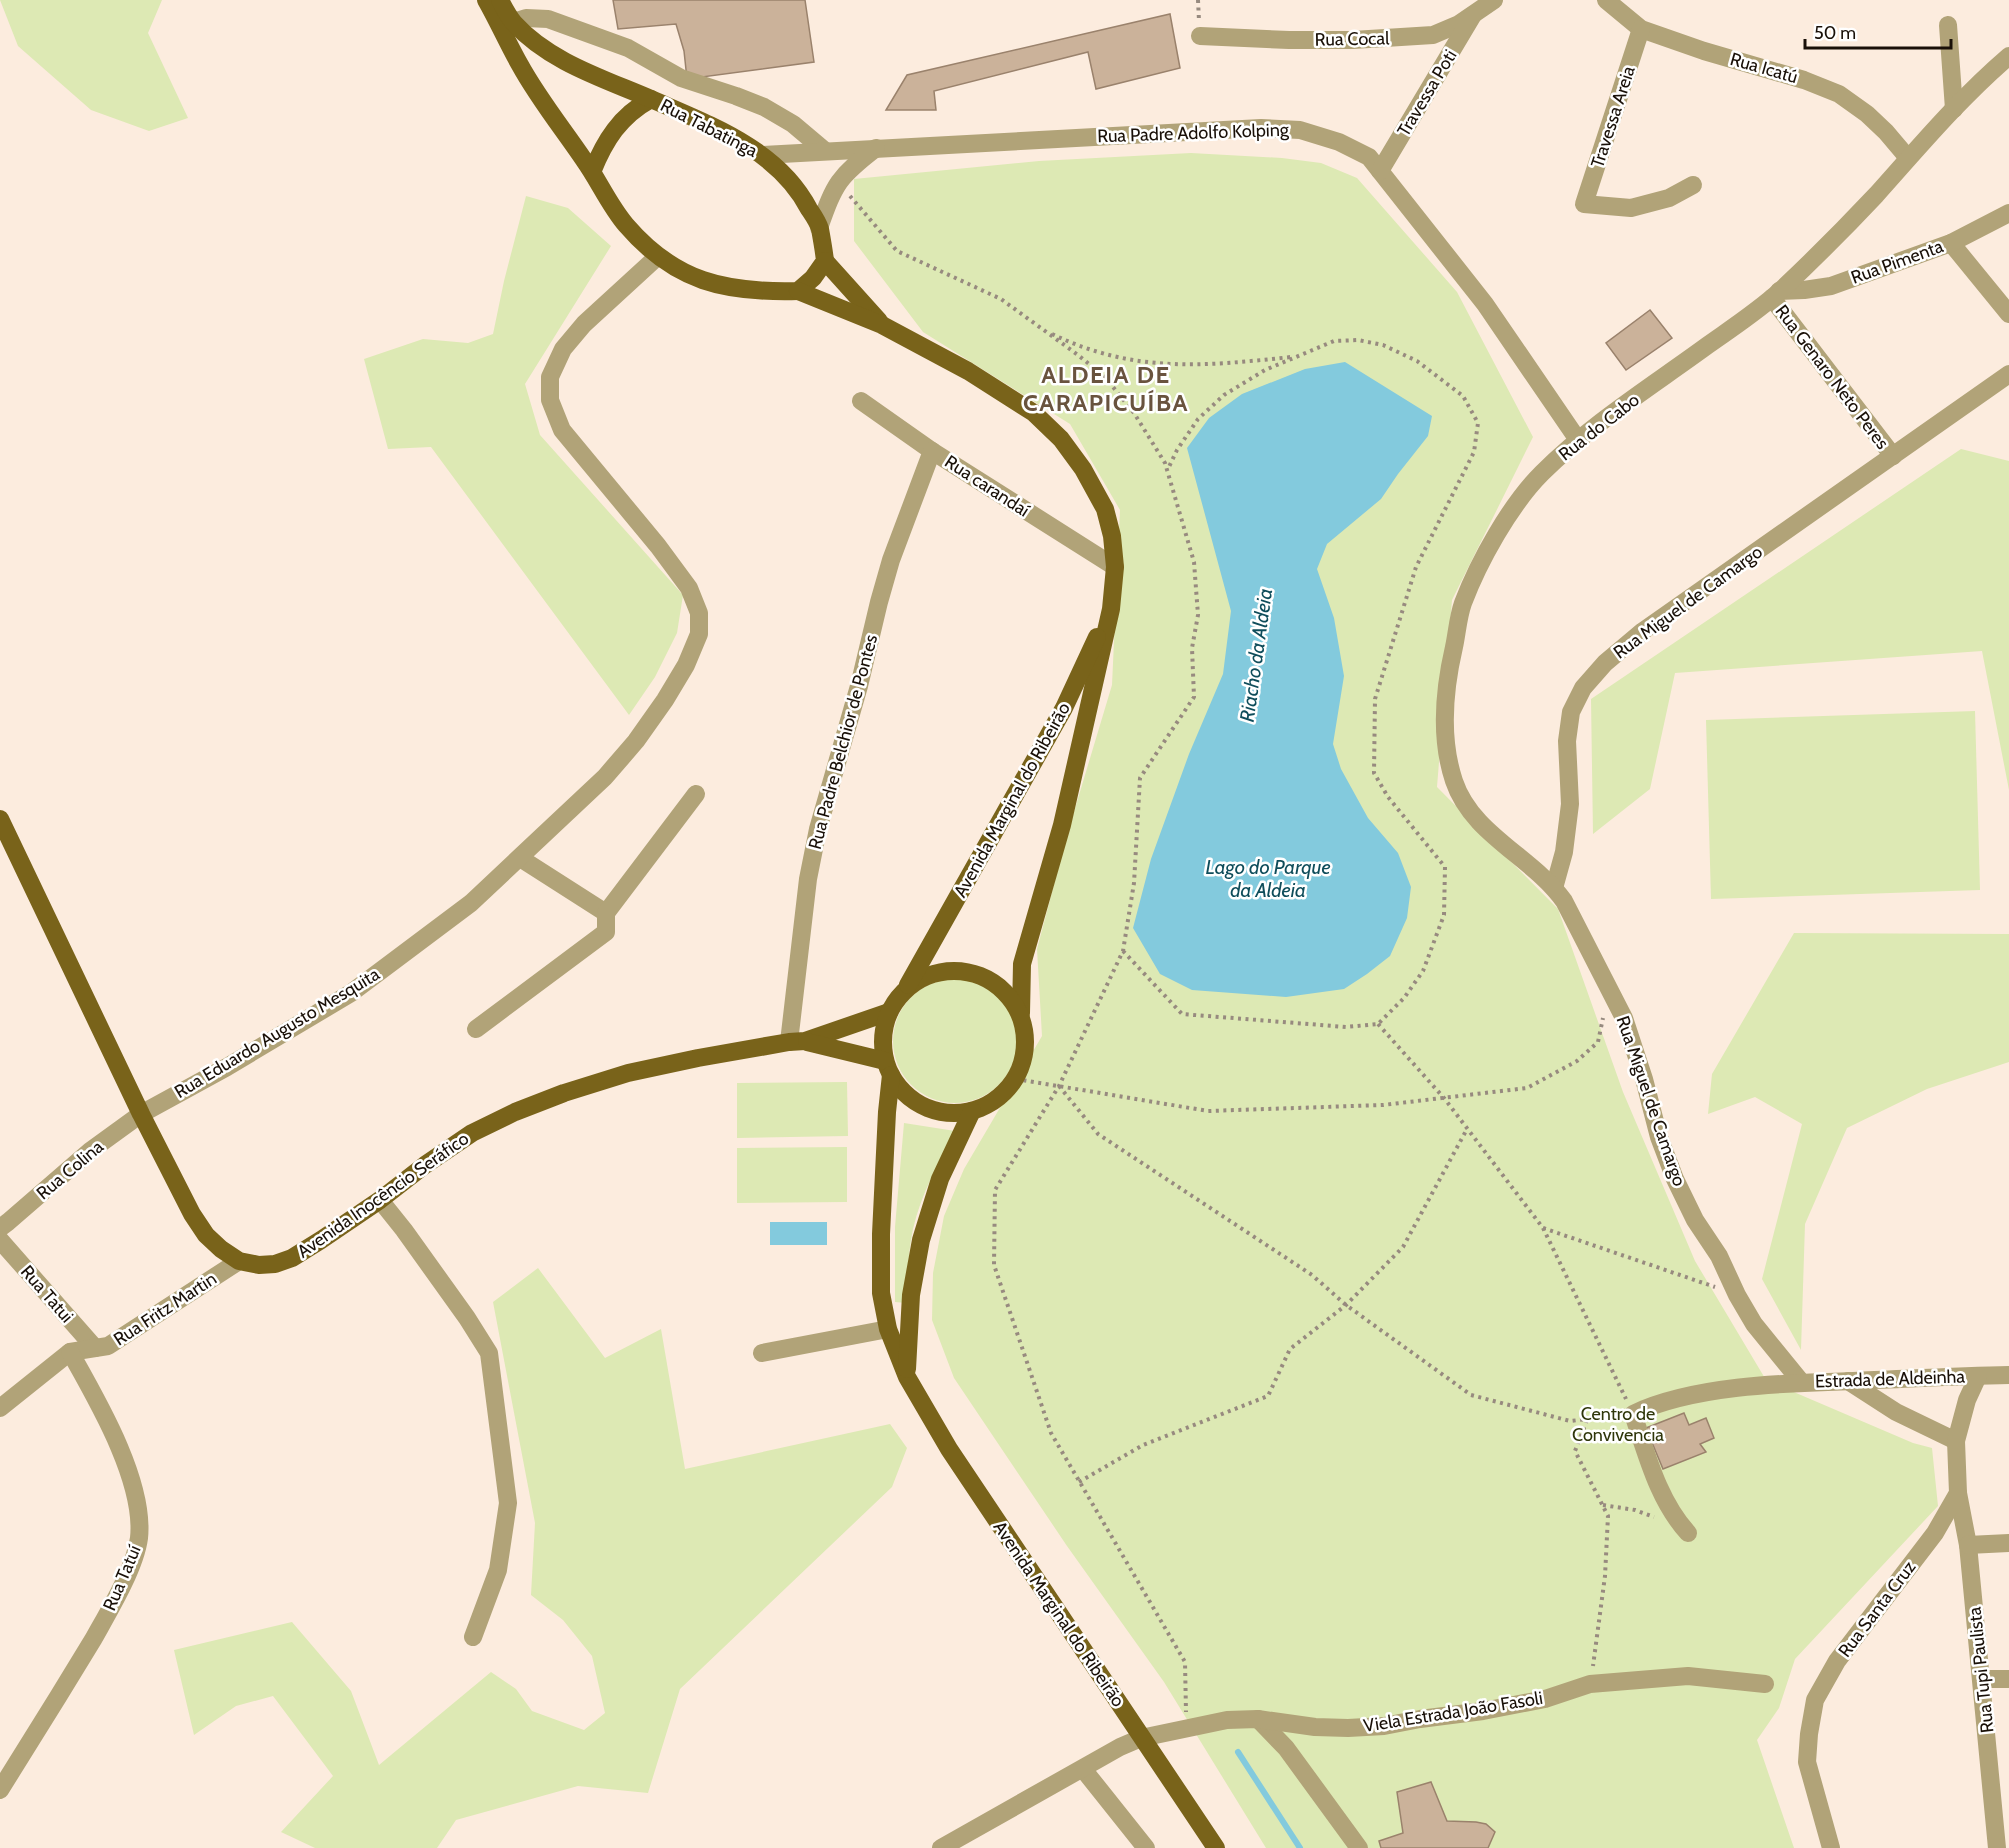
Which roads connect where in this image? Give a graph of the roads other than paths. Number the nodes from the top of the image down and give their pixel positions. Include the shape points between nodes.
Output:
1 (486, 0) edge
2 (500, 0) edge
3 (1494, 0) edge
4 (1606, 0) edge
5 (1474, 13) junction
6 (513, 22) junction
7 (1948, 26) dead end
8 (1641, 29) junction
9 (1200, 36) dead end
10 (2009, 56) edge
11 (651, 99) junction
12 (1954, 109) junction
13 (876, 148) junction
14 (825, 150) junction
15 (763, 155) junction
16 (1908, 158) junction
17 (1380, 171) junction
18 (592, 172) junction
19 (1693, 185) dead end
20 (2009, 213) edge
21 (819, 228) junction
22 (1951, 243) junction
23 (657, 257) junction
24 (825, 261) junction
25 (798, 291) junction
26 (1776, 295) junction
27 (2009, 314) edge
28 (882, 325) junction
29 (2009, 374) edge
30 (861, 401) dead end
31 (1578, 440) junction
32 (932, 451) junction
33 (1893, 456) junction
34 (1115, 567) junction
35 (1111, 609) junction
36 (696, 794) dead end
37 (2, 829) edge
38 (520, 858) junction
39 (1554, 888) junction
40 (606, 914) junction
41 (907, 988) junction
42 (889, 1012) junction
43 (1021, 1013) junction
44 (476, 1029) dead end
45 (797, 1042) junction
46 (888, 1068) junction
47 (972, 1111) junction
48 (141, 1114) junction
49 (380, 1200) junction
50 (3, 1220) edge
51 (0, 1240) edge
52 (240, 1261) junction
53 (888, 1329) junction
54 (95, 1348) junction
55 (70, 1352) junction
56 (762, 1353) dead end
57 (2009, 1375) edge
58 (1978, 1376) junction
59 (907, 1377) junction
60 (1848, 1381) junction
61 (1802, 1383) junction
62 (0, 1408) edge
63 (1956, 1441) junction
64 (1958, 1493) junction
65 (1685, 1530) road end
66 (2009, 1543) edge
67 (1968, 1545) junction
68 (473, 1636) dead end
69 (1982, 1679) junction
70 (2009, 1679) edge
71 (1765, 1684) dead end
72 (1258, 1719) junction
73 (1141, 1738) junction
74 (1083, 1769) junction
75 (0, 1790) edge
76 (2002, 1818) edge
77 (941, 1848) edge
78 (1146, 1848) edge
79 (1216, 1848) edge
80 (1359, 1848) edge
81 (1831, 1848) edge
82 (1997, 1848) edge

1 - 18 main road via 520,66
2 - 6 main road
3 - 5 street, Rua Cocal
4 - 8 street, Rua Icatú
5 - 9 street, Rua Cocal via 1433,35 1401,38 1289,40
5 - 17 street, Travessa Poti
6 - 11 main road via 538,45 566,61
6 - 14 street via 548,19 628,48 681,78 764,107
7 - 12 street
8 - 16 street, Rua Icatú via 1839,94 1867,114
8 - 19 street, Travessa Areia via 1584,204 1631,208 1669,198
10 - 12 street, Rua do Cabo
11 - 15 main road, Rua Tabatinga via 711,125
11 - 18 main road, Rua Tabatinga via 616,126
12 - 16 street, Rua do Cabo
13 - 14 street, Rua Padre Adolfo Kolping
13 - 17 street, Rua Padre Adolfo Kolping via 1300,129 1369,157
13 - 21 street via 837,182
14 - 15 street, Rua Padre Adolfo Kolping
15 - 21 main road, Rua Tabatinga via 800,191
16 - 26 street, Rua do Cabo via 1839,234
17 - 31 street, Rua Padre Adolfo Kolping via 1485,304
18 - 23 main road via 626,225
20 - 22 street, Rua Pimenta
21 - 24 main road, Rua Tabatinga
22 - 26 street, Rua Pimenta via 1831,286
22 - 27 street
23 - 25 main road via 693,277 728,288
23 - 38 street, Rua Eduardo Augusto Mesquita via 584,324 563,349 550,377 550,400 562,430 689,588 699,613 699,634 686,665 636,741 605,777
24 - 25 main road
24 - 28 main road, Avenida Marginal do Ribeirão
25 - 28 main road, Avenida Marginal do Ribeirão
26 - 31 street, Rua do Cabo
26 - 33 street, Rua Genaro Neto Peres
28 - 34 main road, Avenida Marginal do Ribeirão via 1006,393 1061,439 1105,509
29 - 33 street, Rua Miguel de Camargo
30 - 32 street, Rua carandaí
31 - 39 street, Rua do Cabo via 1540,475 1516,505 1484,559 1462,605 1446,703 1446,750 1455,784 1468,809
32 - 34 street, Rua carandaí
32 - 45 street, Rua Padre Belchior de Pontes via 891,560 818,830 808,879
33 - 39 street, Rua Miguel de Camargo via 1643,631 1583,688 1571,712 1566,741 1570,804 1564,852
34 - 35 main road, Avenida Marginal do Ribeirão
35 - 41 main road, Avenida Marginal do Ribeirão via 1064,708
35 - 43 main road, Avenida Marginal do Ribeirão via 1062,825 1022,964
36 - 40 street
37 - 48 main road, Avenida Inocêncio Seráfico
38 - 40 street
38 - 48 street, Rua Eduardo Augusto Mesquita via 471,903 351,993
39 - 61 street, Rua Miguel de Camargo via 1624,1018 1659,1137 1695,1220 1719,1256 1754,1324
40 - 44 street via 606,932
41 - 42 main road, Avenida Marginal do Ribeirão
41 - 43 main road, Avenida Marginal do Ribeirão via 926,976 947,970 970,971 1009,994
42 - 45 main road, Avenida Inocêncio Seráfico
42 - 46 main road, Avenida Marginal do Ribeirão via 883,1036
43 - 47 main road, Avenida Marginal do Ribeirão via 1026,1035 1024,1058 1016,1078 1004,1093
45 - 46 main road, Avenida Inocêncio Seráfico
45 - 49 main road, Avenida Inocêncio Seráfico via 627,1073 564,1093 472,1133
46 - 47 main road, Avenida Marginal do Ribeirão via 902,1091 917,1103 934,1111
46 - 53 main road, Avenida Marginal do Ribeirão via 880,1234 881,1293
47 - 59 main road via 940,1179 921,1240 911,1295
48 - 50 street, Rua Colina
48 - 52 main road, Avenida Inocêncio Seráfico via 206,1235
49 - 52 main road, Avenida Inocêncio Seráfico via 292,1258 259,1265
49 - 68 street via 489,1353 508,1503 498,1570
51 - 54 street, Rua Tatui
52 - 54 street, Rua Fritz Martin via 108,1346
53 - 56 street
53 - 59 main road, Avenida Marginal do Ribeirão
54 - 55 street, Rua Fritz Martin
55 - 62 street, Rua Fritz Martin
55 - 75 street, Rua Tatuí via 105,1414 130,1478 139,1539 109,1610
57 - 58 street, Estrada de Aldeinha
58 - 60 street, Estrada de Aldeinha
58 - 63 street
59 - 73 main road, Avenida Marginal do Ribeirão via 949,1449
60 - 61 street, Estrada de Aldeinha
60 - 63 street via 1896,1412
61 - 65 street, Estrada de Aldeinha via 1715,1391 1633,1414 1662,1494
63 - 64 street
64 - 67 street, Rua Tupi Paulista
64 - 81 street, Rua Santa Cruz via 1935,1533 1837,1661 1815,1700 1807,1762
66 - 67 street
67 - 69 street, Rua Tupi Paulista
69 - 70 street
69 - 76 street, Rua Tupi Paulista
71 - 72 street, Viela Estrada João Fasoli via 1688,1676 1590,1684 1534,1701 1383,1726 1348,1728
72 - 73 street, Viela Estrada João Fasoli via 1227,1720
72 - 80 street via 1286,1748
73 - 74 street, Viela Estrada João Fasoli
73 - 79 main road, Avenida Marginal do Ribeirão
74 - 77 street, Viela Estrada João Fasoli
74 - 78 street
76 - 82 street, Rua Tupi Paulista

